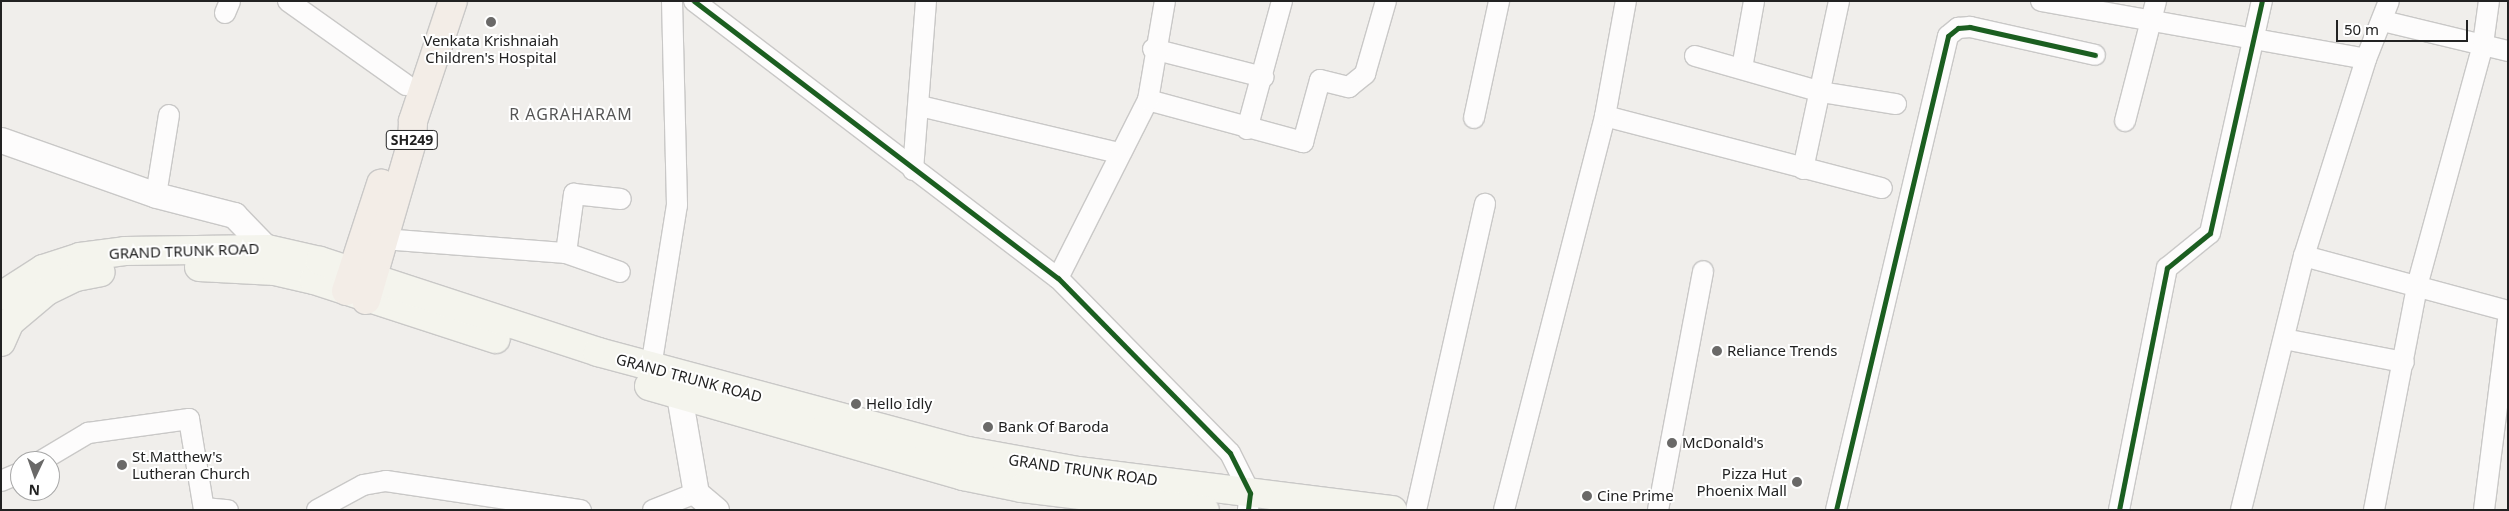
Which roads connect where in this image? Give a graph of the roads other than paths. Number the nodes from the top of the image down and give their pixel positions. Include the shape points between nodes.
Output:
1 (288, 1) edge
2 (435, 1) edge
3 (453, 1) edge
4 (672, 1) edge
5 (694, 1) edge
6 (926, 1) edge
7 (1164, 1) edge
8 (1282, 1) edge
9 (1386, 1) edge
10 (1499, 1) edge
11 (1626, 1) edge
12 (1754, 1) edge
13 (1839, 1) edge
14 (2041, 1) edge
15 (2156, 1) edge
16 (2262, 1) edge
17 (2388, 1) edge
18 (2489, 1) edge
19 (2150, 20) junction
20 (2384, 21) junction
21 (2254, 39) junction
22 (2483, 44) junction
23 (1154, 49) junction
24 (2508, 51) edge
25 (2095, 55) dead end
26 (1695, 56) dead end
27 (2366, 59) junction
28 (1742, 68) junction
29 (1263, 76) junction
30 (406, 85) junction
31 (1821, 92) junction
32 (1148, 100) junction
33 (1896, 104) dead end
34 (920, 106) junction
35 (169, 115) dead end
36 (1605, 116) junction
37 (1474, 118) dead end
38 (2125, 120) dead end
39 (1247, 128) junction
40 (1, 140) edge
41 (1119, 153) junction
42 (1803, 169) junction
43 (913, 170) junction
44 (1882, 188) dead end
45 (156, 195) junction
46 (621, 198) dead end
47 (1485, 204) dead end
48 (383, 239) junction
49 (266, 249) junction
50 (566, 253) junction
51 (2304, 256) junction
52 (1703, 271) dead end
53 (620, 272) dead end
54 (1058, 278) junction
55 (359, 286) junction
56 (2417, 286) junction
57 (1, 296) edge
58 (2508, 311) edge
59 (2508, 319) edge
60 (4, 328) edge
61 (2284, 340) junction
62 (2404, 362) junction
63 (651, 367) junction
64 (679, 394) junction
65 (58, 451) edge
66 (2122, 485) junction
67 (1249, 501) edge
68 (530, 505) edge
69 (710, 505) edge
70 (204, 509) edge
71 (228, 510) edge
72 (317, 510) edge
73 (581, 510) edge
74 (653, 510) edge
75 (1205, 510) edge
76 (1393, 510) edge
77 (1416, 510) edge
78 (1504, 510) edge
79 (1658, 510) edge
80 (1836, 510) edge
81 (2105, 510) edge
82 (2119, 510) edge
83 (2241, 510) edge
84 (2374, 510) edge
85 (2484, 510) edge

1 - 30 street
2 - 30 main road, SH249
3 - 48 main road, SH249 via 413,121 412,142
4 - 63 street via 677,205
5 - 43 street
6 - 34 street
7 - 23 street
8 - 29 street
9 - 39 street via 1365,74 1349,87 1320,80 1303,142
10 - 37 street
11 - 36 street
12 - 28 street
13 - 31 street
14 - 19 street
15 - 19 street
16 - 21 street
17 - 20 street
18 - 22 street
19 - 21 street
19 - 38 street
20 - 22 street
20 - 27 street
21 - 27 street
21 - 66 street via 2210,233 2166,268
22 - 24 street
22 - 56 street
23 - 29 street
23 - 32 street
25 - 80 street via 1970,27 1958,28 1948,36
26 - 28 street
27 - 51 street
28 - 31 street
29 - 39 street
30 - 55 main road, SH249
31 - 33 street
31 - 42 street
32 - 39 street
32 - 41 street
34 - 41 street
34 - 43 street
35 - 45 street
36 - 42 street
36 - 78 street
40 - 45 street
41 - 54 street
42 - 44 street
43 - 54 street
45 - 49 street via 234,215
46 - 50 street via 574,194
47 - 77 street
48 - 50 street
48 - 55 main road, SH249
49 - 55 main road, GRAND TRUNK ROAD
49 - 57 main road, GRAND TRUNK ROAD via 125,251 80,256 42,269
50 - 53 street
51 - 56 street
51 - 61 street
52 - 79 street
54 - 67 street via 1230,453
55 - 60 main road, GRAND TRUNK ROAD via 275,271 170,267 109,271 76,277 47,291
55 - 63 main road, GRAND TRUNK ROAD
55 - 64 main road, GRAND TRUNK ROAD
56 - 58 street
56 - 62 street
59 - 85 street
61 - 62 street
61 - 83 street
62 - 84 street
63 - 67 main road, GRAND TRUNK ROAD via 993,457
64 - 69 street
64 - 75 main road, GRAND TRUNK ROAD via 963,476 1022,488
65 - 70 street via 88,434 189,419
66 - 81 street
66 - 82 street
67 - 76 main road, GRAND TRUNK ROAD
68 - 72 street via 386,480 363,486
68 - 73 street
69 - 74 street
70 - 71 street

